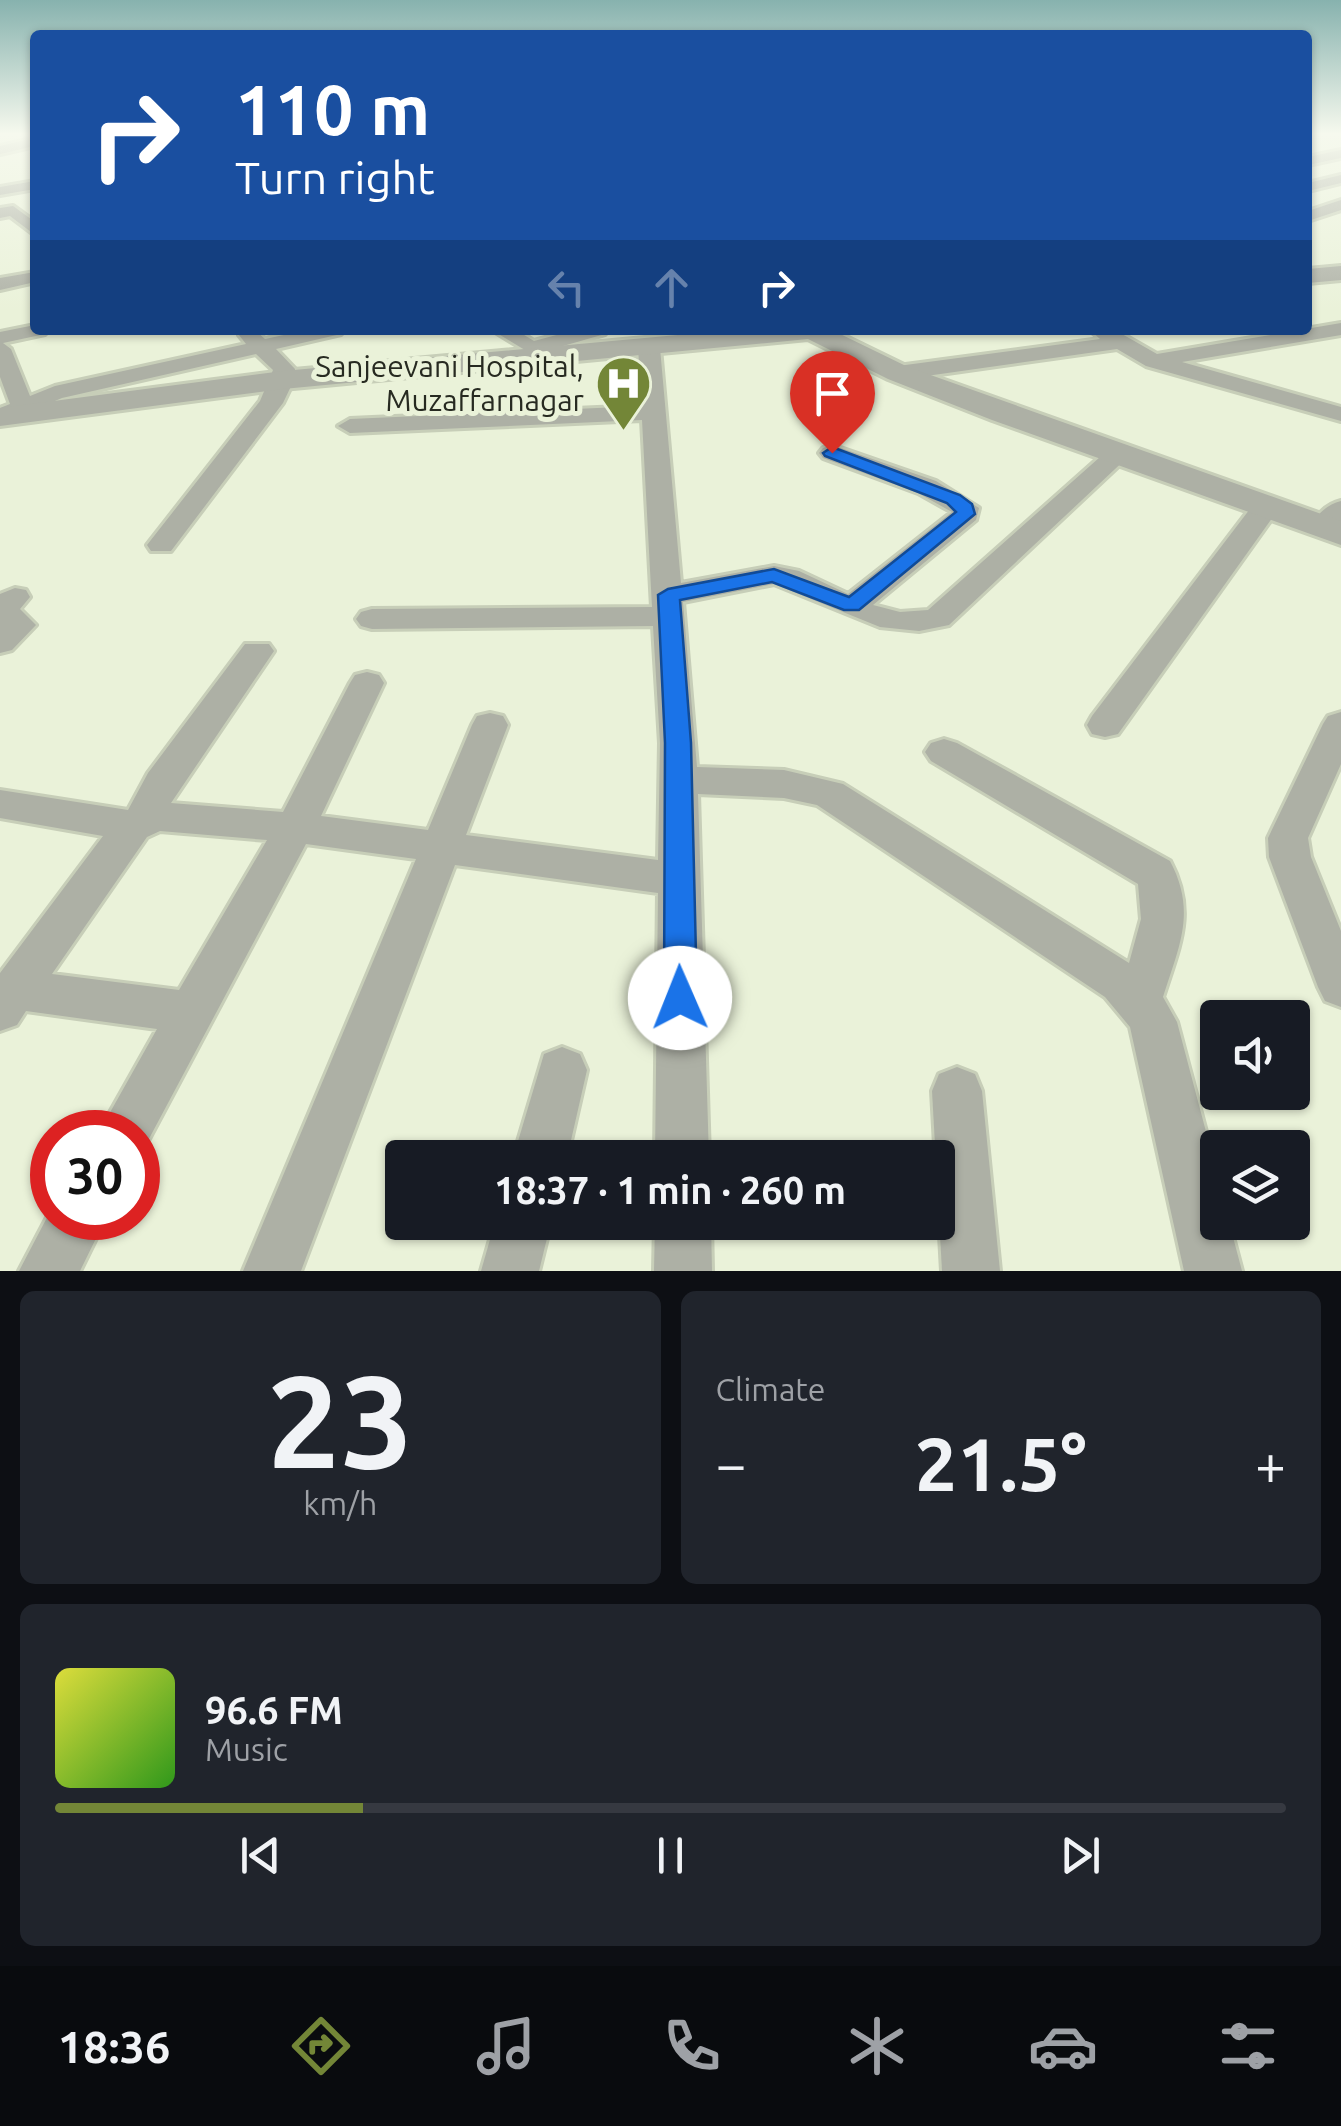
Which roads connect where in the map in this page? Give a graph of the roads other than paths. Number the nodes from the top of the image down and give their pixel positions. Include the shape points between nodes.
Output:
1 (1312, 193) edge
2 (1341, 204) edge
3 (4, 208) edge
4 (30, 208) edge
5 (1312, 215) edge
6 (30, 226) edge
7 (1341, 274) edge
8 (1312, 276) edge
9 (30, 278) edge
10 (0, 284) edge
11 (1341, 329) edge
12 (30, 332) edge
13 (1312, 332) edge
14 (249, 335) edge
15 (313, 335) edge
16 (511, 335) edge
17 (584, 335) edge
18 (768, 335) edge
19 (824, 335) edge
20 (1285, 335) edge
21 (1303, 335) edge
22 (1110, 336) edge
23 (0, 338) edge
24 (1341, 345) edge
25 (262, 347) junction
26 (649, 348) junction
27 (0, 349) edge
28 (538, 351) junction
29 (1154, 361) junction
30 (898, 372) junction
31 (283, 380) junction
32 (651, 412) junction
33 (6, 414) edge
34 (1341, 414) edge
35 (350, 426) dead end
36 (832, 453) dead end
37 (1118, 454) junction
38 (1266, 507) junction
39 (1335, 523) edge
40 (162, 545) dead end
41 (16, 597) dead end
42 (669, 606) junction
43 (852, 606) junction
44 (372, 619) dead end
45 (0, 642) edge
46 (257, 651) dead end
47 (368, 683) dead end
48 (1104, 724) dead end
49 (1341, 724) edge
50 (490, 725) dead end
51 (944, 752) dead end
52 (678, 780) junction
53 (0, 804) edge
54 (139, 822) junction
55 (295, 828) junction
56 (443, 848) junction
57 (679, 880) junction
58 (1341, 987) edge
59 (8, 999) edge
60 (1139, 999) junction
61 (192, 1014) junction
62 (562, 1070) dead end
63 (957, 1091) dead end
64 (137, 1110) edge
65 (544, 1140) edge
66 (682, 1140) edge
67 (66, 1240) edge
68 (518, 1240) edge
69 (683, 1240) edge
70 (48, 1271) edge
71 (272, 1271) edge
72 (510, 1271) edge
73 (683, 1271) edge
74 (972, 1271) edge
75 (1213, 1271) edge

1 - 2 street
2 - 5 street
3 - 4 street
3 - 6 street
7 - 8 street
9 - 10 street
11 - 13 street
12 - 23 street
14 - 25 street
15 - 25 street
16 - 28 street
17 - 28 street
18 - 26 street
19 - 30 street
20 - 29 street
21 - 24 street
22 - 29 street
22 - 30 street
25 - 31 street via 284,368
25 - 33 street via 65,390
26 - 28 street
26 - 32 street
27 - 33 street
28 - 31 street
29 - 34 street
30 - 37 street
31 - 33 street
31 - 40 street
32 - 35 street
32 - 42 street
36 - 43 street via 927,487 966,514
37 - 38 street
37 - 43 street via 938,618 898,623
38 - 39 street
38 - 48 street
41 - 45 street via 1,610 20,625
42 - 43 street via 774,575
42 - 44 street
42 - 52 street
46 - 54 street
47 - 55 street
49 - 58 street via 1288,838
50 - 56 street
51 - 60 street via 1155,873 1166,890 1166,907
52 - 57 street
52 - 60 street via 784,784 829,794
53 - 54 street
54 - 55 street via 170,816
54 - 59 street
55 - 56 street
55 - 61 street
56 - 57 street
56 - 71 street
57 - 66 street
59 - 61 street
60 - 75 street via 1153,1022
61 - 64 street
62 - 65 street
63 - 74 street
67 - 70 street
68 - 72 street
69 - 73 street

